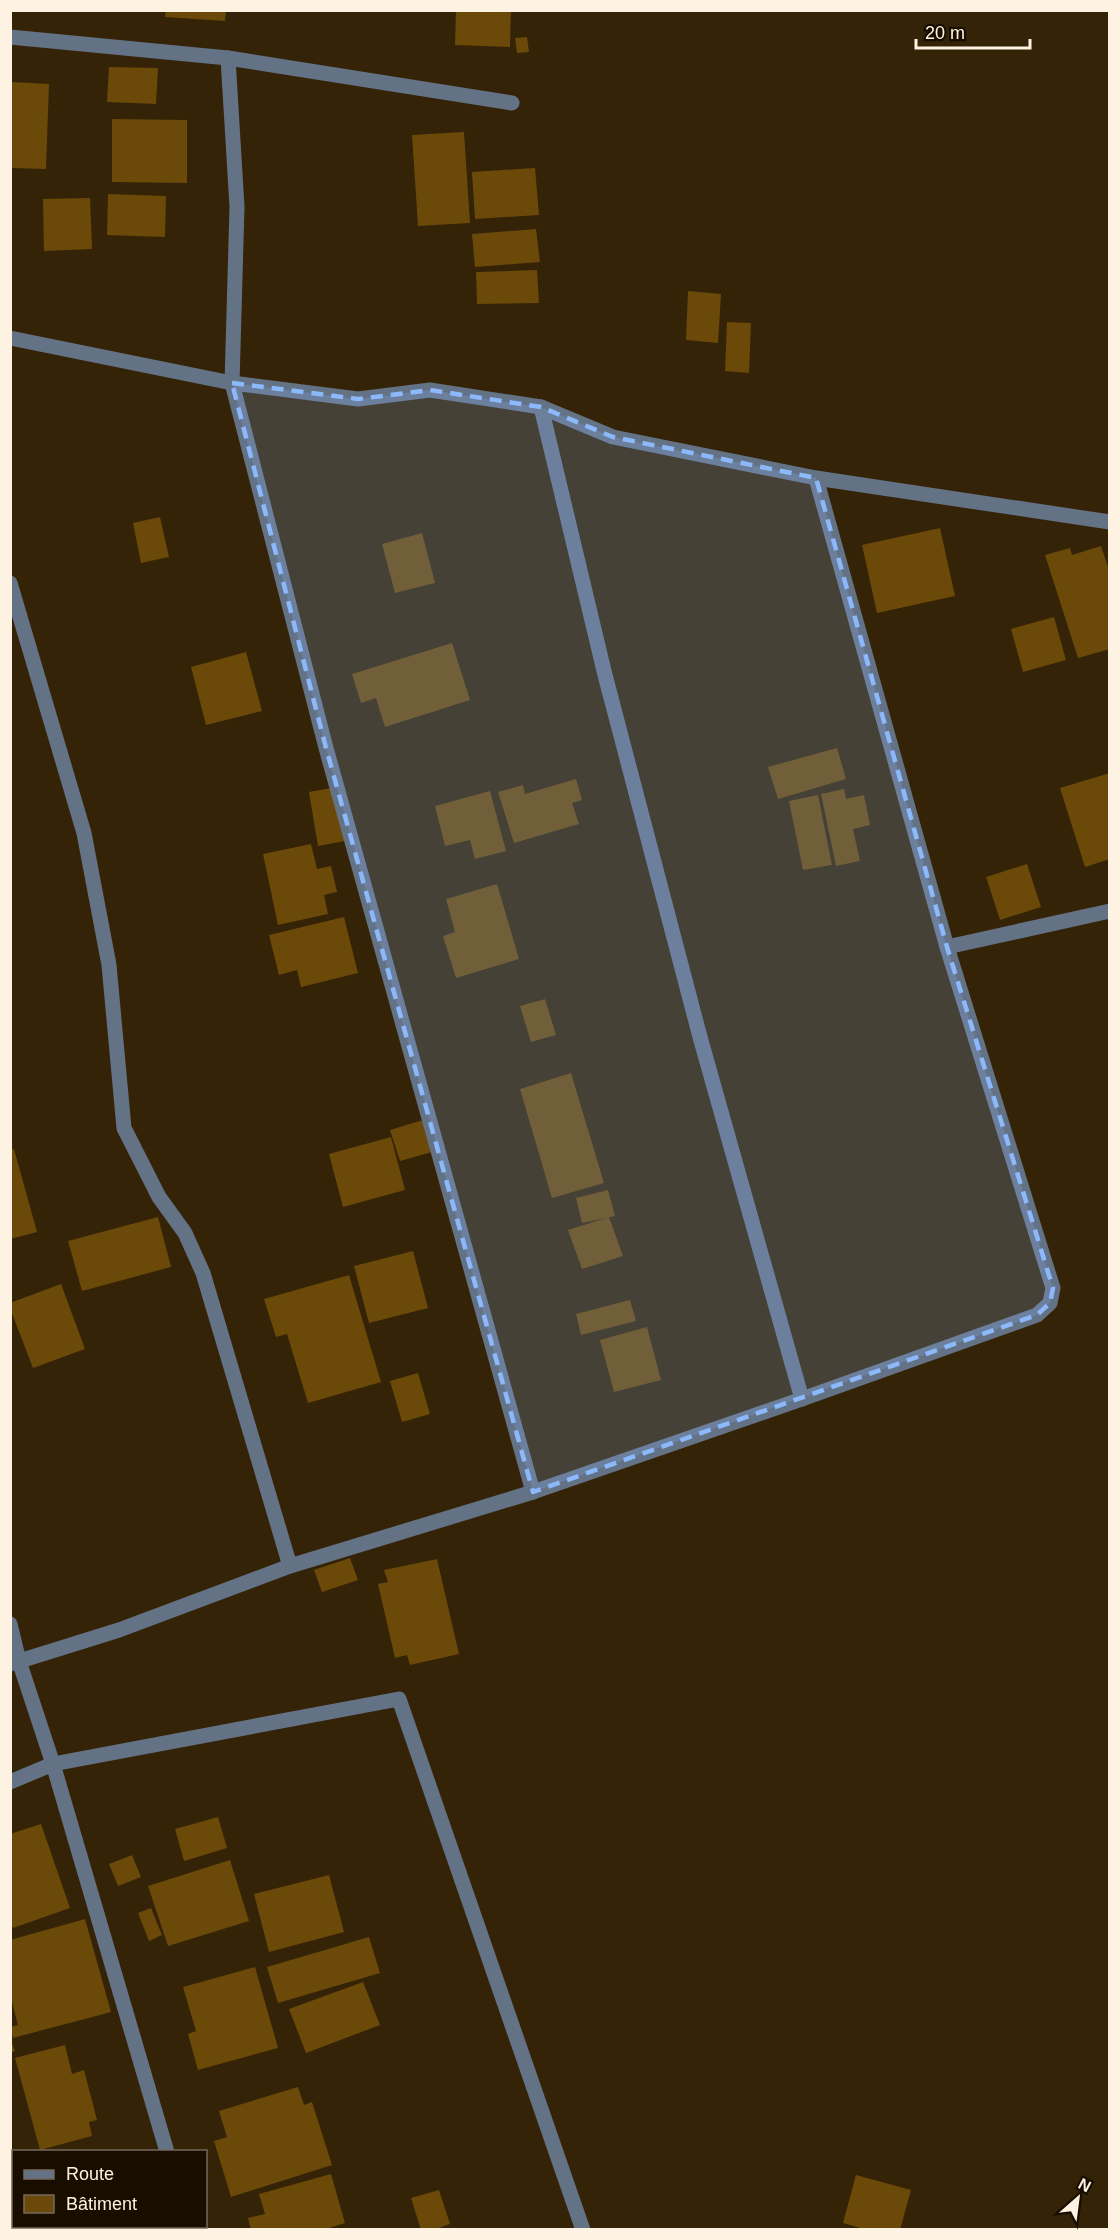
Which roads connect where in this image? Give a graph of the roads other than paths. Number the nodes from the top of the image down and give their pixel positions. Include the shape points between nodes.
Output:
1 (10, 37) edge
2 (228, 58) junction
3 (512, 103) dead end
4 (10, 338) edge
5 (232, 383) junction
6 (541, 407) junction
7 (816, 477) junction
8 (1110, 522) edge
9 (10, 583) edge
10 (1110, 911) edge
11 (947, 946) junction
12 (802, 1399) junction
13 (532, 1492) junction
14 (290, 1566) junction
15 (10, 1624) edge
16 (15, 1663) edge
17 (53, 1764) junction
18 (10, 1782) edge
19 (167, 2150) edge
20 (583, 2229) edge

1 - 2 street
2 - 3 street
2 - 5 street via 237,207
4 - 5 street
5 - 6 street via 357,399 430,390
5 - 13 street via 326,748
6 - 7 street via 613,437
6 - 12 street via 605,675 694,1014
7 - 8 street
7 - 11 street
9 - 14 street via 84,833 109,965 124,1128 159,1197 185,1233 203,1274
10 - 11 street
11 - 12 street via 1053,1288 1050,1303 1037,1315
12 - 13 street
13 - 14 street
14 - 16 street via 119,1630
15 - 16 street
16 - 17 street
17 - 18 street
17 - 19 street
17 - 20 street via 399,1699

